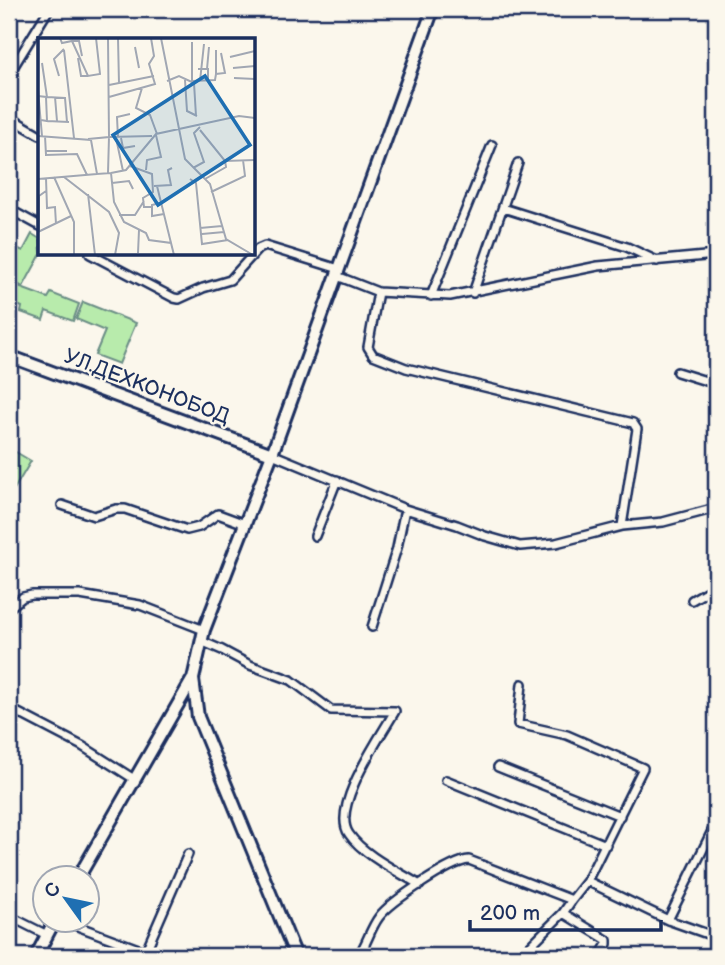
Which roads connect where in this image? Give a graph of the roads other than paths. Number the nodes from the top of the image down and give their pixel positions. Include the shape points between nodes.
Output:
1 (49, 9) edge
2 (433, 9) edge
3 (9, 55) edge
4 (16, 61) junction
5 (9, 74) edge
6 (9, 117) edge
7 (38, 134) edge
8 (492, 145) dead end
9 (518, 163) dead end
10 (503, 208) junction
11 (9, 209) edge
12 (38, 225) edge
13 (256, 252) edge
14 (716, 255) edge
15 (94, 256) edge
16 (251, 256) edge
17 (658, 261) junction
18 (338, 272) junction
19 (378, 292) junction
20 (473, 293) junction
21 (431, 296) junction
22 (9, 356) edge
23 (677, 372) dead end
24 (716, 384) edge
25 (272, 454) junction
26 (337, 480) junction
27 (62, 505) dead end
28 (716, 508) edge
29 (405, 509) junction
30 (245, 524) junction
31 (622, 526) junction
32 (314, 536) dead end
33 (716, 586) edge
34 (692, 600) dead end
35 (9, 608) edge
36 (372, 627) dead end
37 (202, 636) junction
38 (193, 679) junction
39 (522, 684) dead end
40 (9, 708) edge
41 (498, 767) dead end
42 (134, 779) junction
43 (446, 780) dead end
44 (620, 816) junction
45 (716, 823) edge
46 (606, 845) junction
47 (188, 854) dead end
48 (85, 864) edge
49 (587, 880) junction
50 (420, 885) junction
51 (572, 900) junction
52 (563, 913) junction
53 (9, 916) edge
54 (668, 920) junction
55 (100, 934) edge
56 (47, 935) joint
57 (716, 937) edge
58 (36, 956) edge
59 (296, 956) edge
60 (358, 956) edge
61 (520, 956) edge
62 (600, 956) edge

1 - 4 street
2 - 18 main road
3 - 4 street
4 - 5 street
6 - 7 street
8 - 21 street
9 - 10 street
10 - 17 street
10 - 20 street
11 - 12 street
13 - 18 street via 265,246
14 - 17 street
15 - 16 street via 179,299 230,280
17 - 20 street via 598,265
18 - 19 street
18 - 25 main road
19 - 21 street
19 - 31 street via 368,347 373,355 406,368 633,423 637,429
20 - 21 street
22 - 25 main road, УЛ.ДЕХКОНОБОД
23 - 24 street
25 - 26 street
25 - 30 main road
26 - 29 street
26 - 32 street
27 - 30 street via 93,516 125,509 187,530 218,514
28 - 31 street via 663,522
29 - 31 street via 520,546 556,543
29 - 36 street
30 - 37 main road
33 - 34 street
35 - 37 street via 32,595 80,594 140,605
37 - 38 main road
37 - 50 street via 250,665 291,680 331,710 395,711 347,800 345,826 363,848
38 - 42 main road
38 - 59 main road via 198,717
39 - 44 street via 518,724 567,735 643,768
40 - 42 street
41 - 44 street
42 - 48 main road
43 - 46 street
44 - 46 street
45 - 54 street
46 - 49 street
47 - 55 street via 144,951
49 - 51 street
49 - 54 street
50 - 51 street via 468,860
50 - 60 street via 381,914
51 - 52 street
52 - 61 street
52 - 62 street via 607,940
53 - 56 street
54 - 57 street
56 - 58 main road

